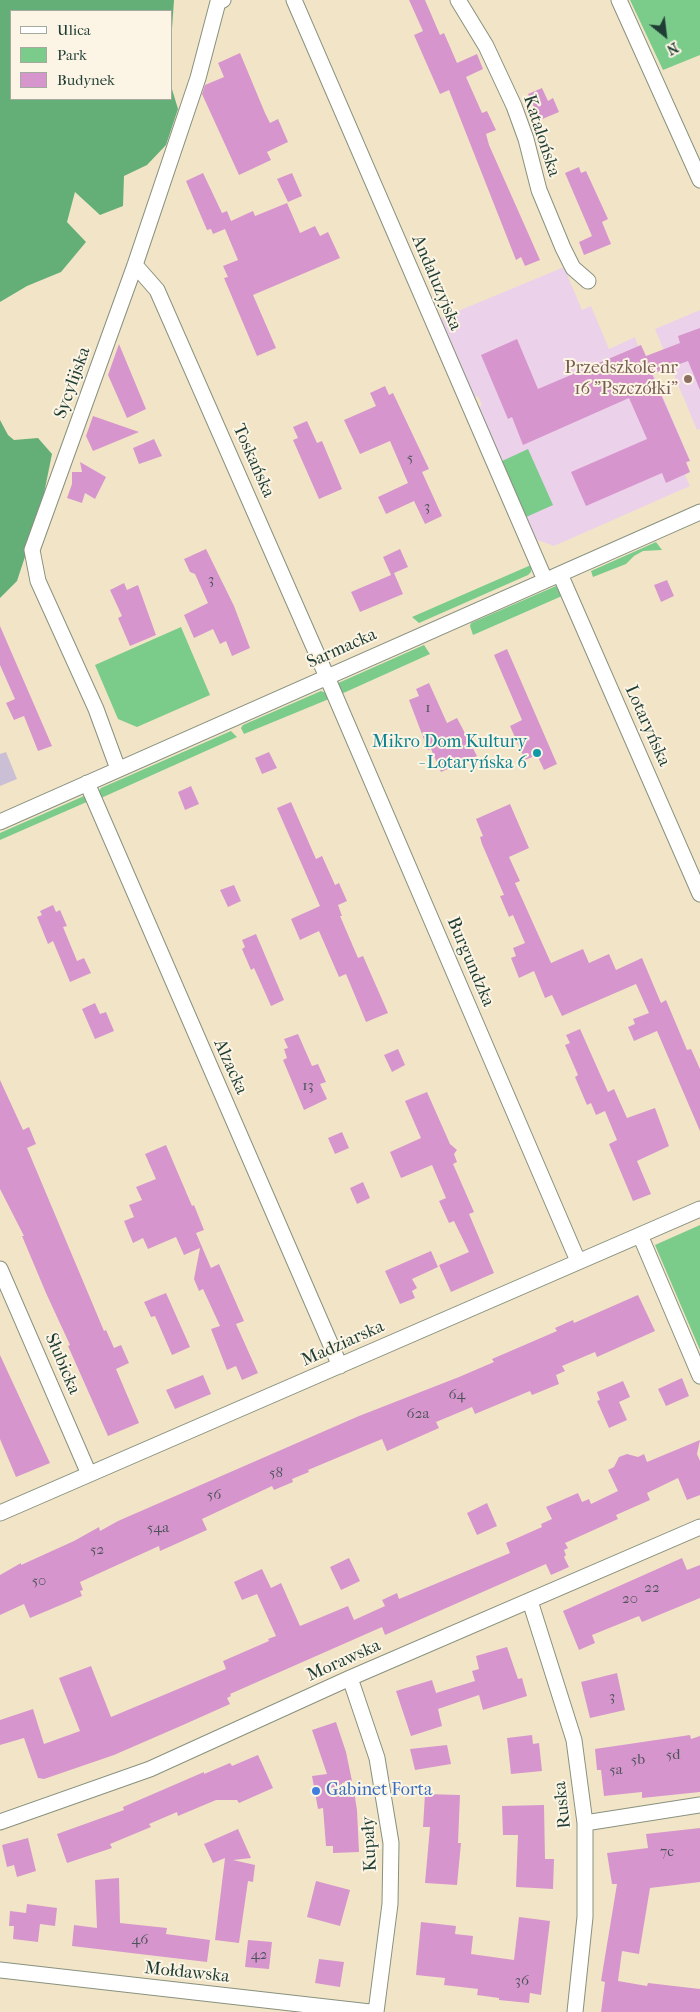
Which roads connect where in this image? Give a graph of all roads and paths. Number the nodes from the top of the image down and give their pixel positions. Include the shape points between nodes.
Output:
1 (294, 0) edge
2 (458, 0) edge
3 (620, 0) edge
4 (221, 1) edge
5 (700, 180) edge
6 (135, 265) junction
7 (588, 281) dead end
8 (700, 512) edge
9 (560, 574) junction
10 (545, 580) junction
11 (327, 677) junction
12 (118, 769) junction
13 (87, 783) junction
14 (0, 822) edge
15 (700, 894) edge
16 (700, 1209) edge
17 (640, 1236) junction
18 (578, 1261) junction
19 (0, 1269) edge
20 (340, 1366) junction
21 (700, 1376) edge
22 (89, 1474) junction
23 (0, 1513) edge
24 (700, 1527) edge
25 (530, 1601) junction
26 (350, 1678) junction
27 (700, 1805) edge
28 (0, 1822) edge
29 (585, 1822) junction
30 (0, 1970) edge
31 (370, 2012) edge
32 (376, 2012) edge
33 (575, 2012) edge

1 - 10 street, Andaluzyjska
2 - 7 street, Katalońska via 490,55 514,106 539,190 563,248 573,268
3 - 5 street
4 - 6 street, Sycylijska
6 - 11 street, Toskańska via 157,290
6 - 12 street, Sycylijska via 32,550 38,581 96,709
8 - 9 street, Sarmacka
9 - 10 street, Sarmacka
9 - 15 street, Lotaryńska
10 - 11 street, Sarmacka
11 - 12 street, Sarmacka
11 - 18 street, Burgundzka
12 - 13 street, Sarmacka
13 - 14 street, Sarmacka
13 - 20 street, Alzacka
16 - 17 street, Madziarska
17 - 18 street, Madziarska
17 - 21 street
18 - 20 street, Madziarska
19 - 22 street, Słubicka
20 - 22 street, Madziarska
22 - 23 street, Madziarska
24 - 25 street, Morawska
25 - 26 street, Morawska
25 - 29 street, Ruska via 574,1740
26 - 28 street, Morawska via 150,1769
26 - 32 street, Kupały via 377,1758 392,1843 390,1904
27 - 29 street
29 - 33 street, Ruska via 585,1917
30 - 31 street, Mołdawska

